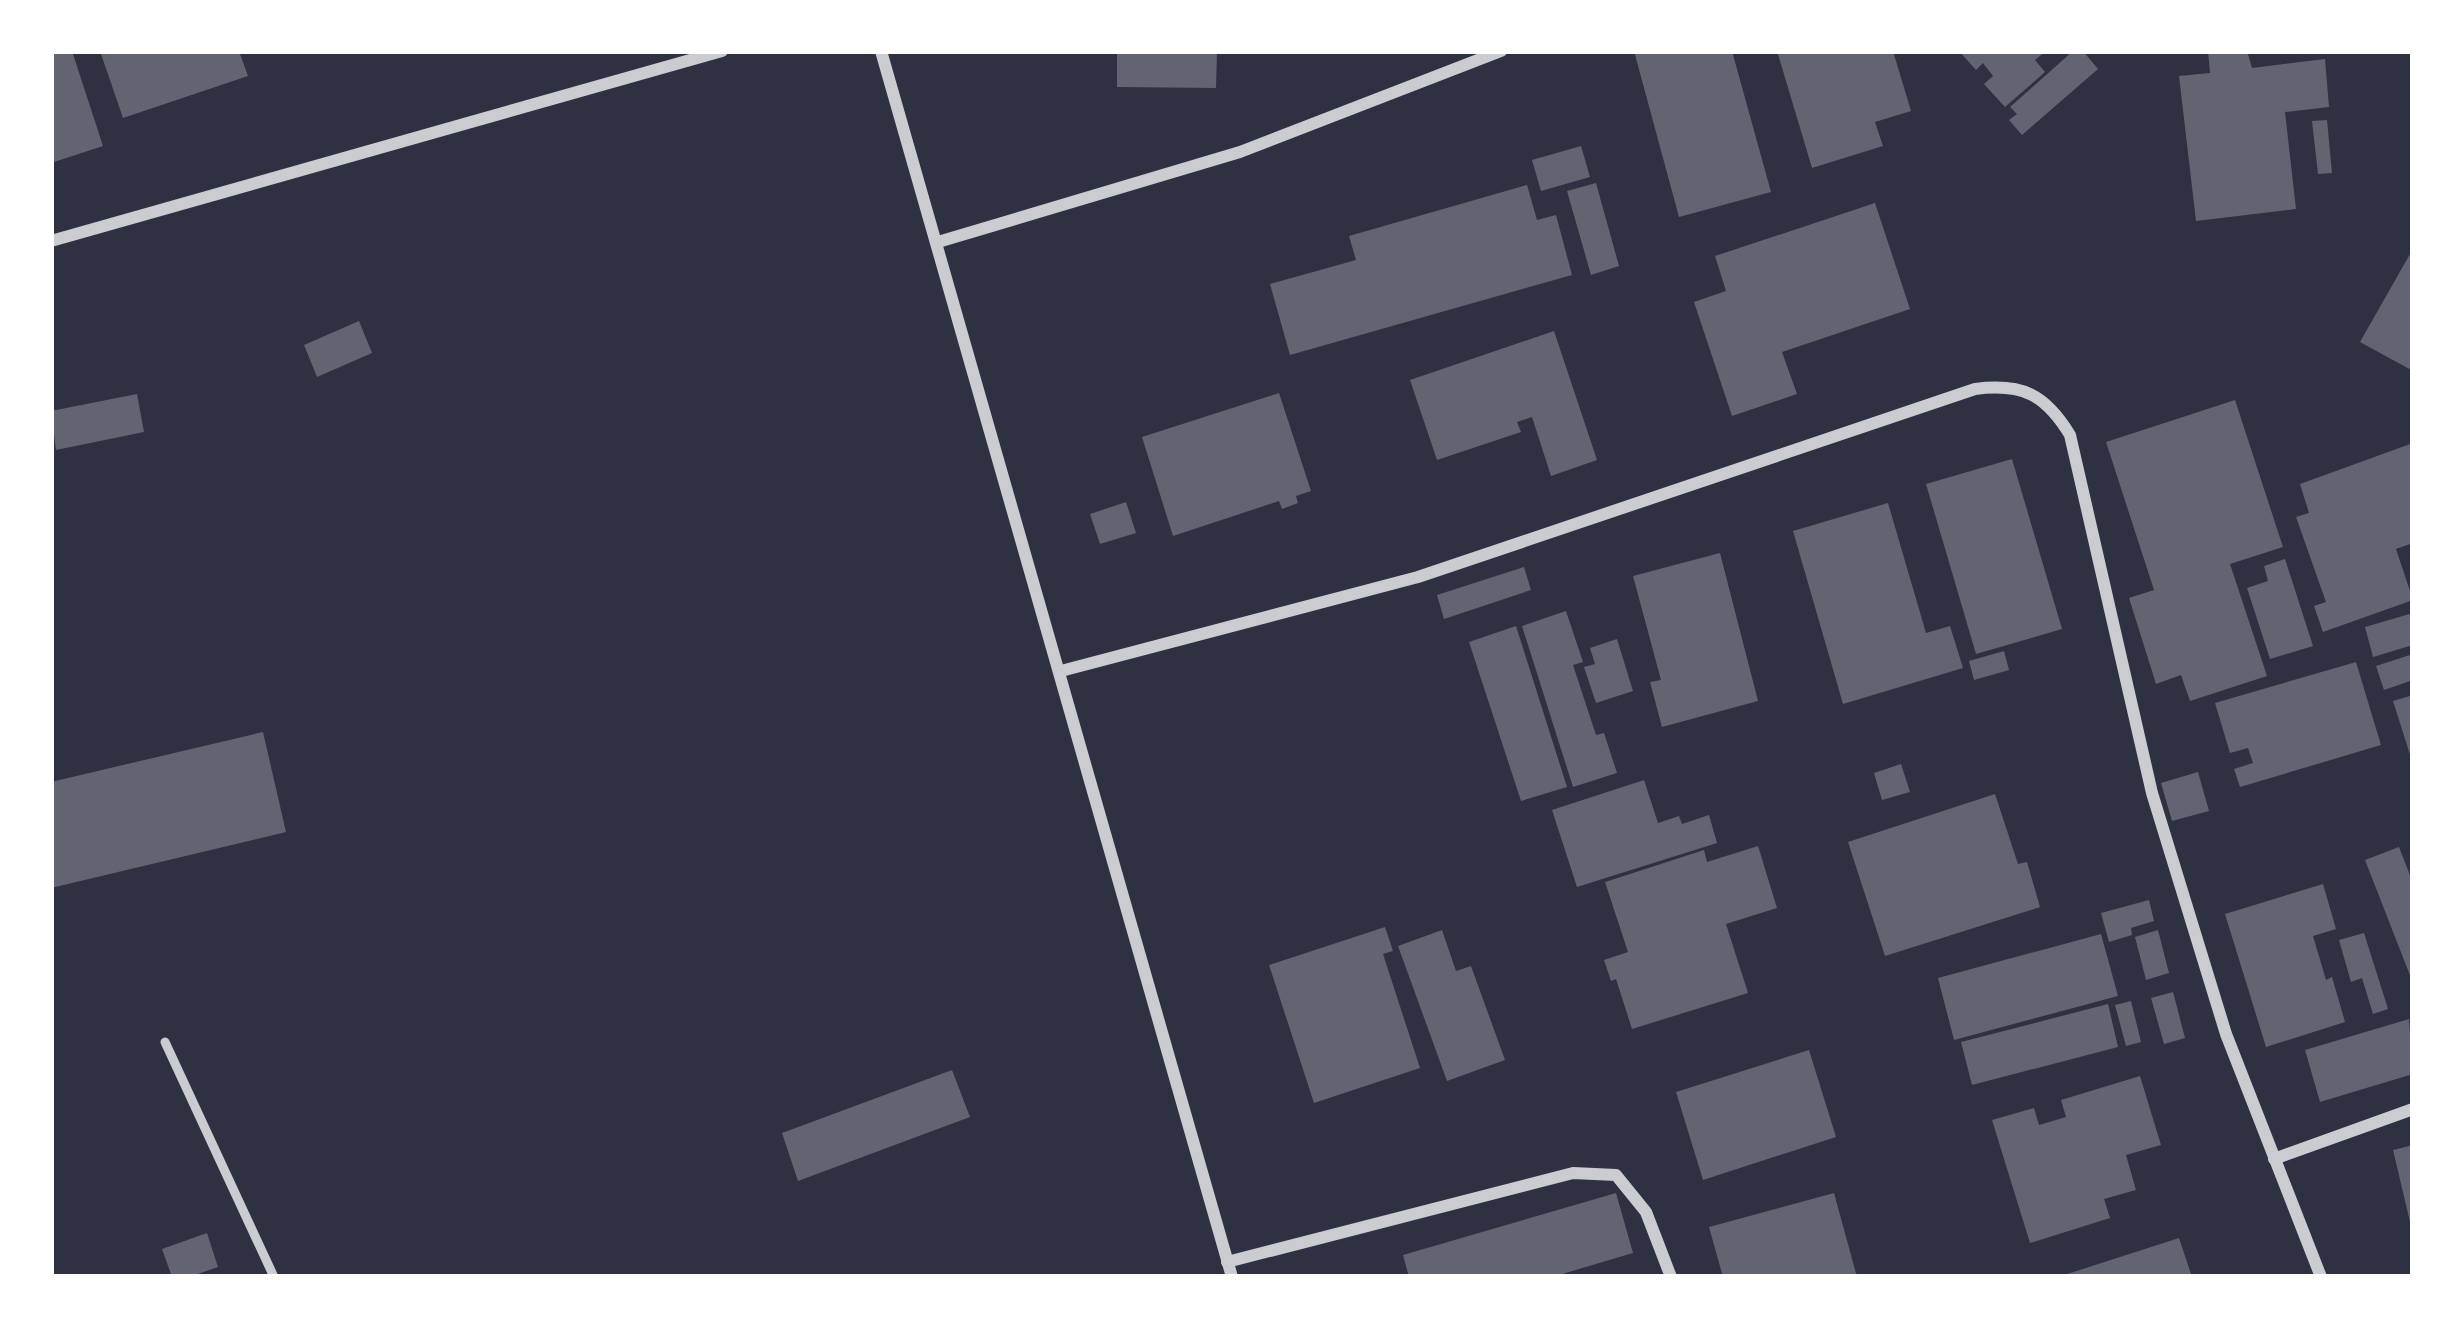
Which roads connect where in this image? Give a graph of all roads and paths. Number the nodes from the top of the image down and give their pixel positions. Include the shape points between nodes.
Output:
1 (722, 51) edge
2 (881, 51) edge
3 (1501, 51) edge
4 (51, 241) edge
5 (938, 242) junction
6 (1061, 671) junction
7 (165, 1042) dead end
8 (2413, 1109) edge
9 (2274, 1159) junction
10 (1227, 1262) junction
11 (274, 1277) edge
12 (1232, 1277) edge
13 (1671, 1277) edge
14 (2321, 1277) edge

1 - 4 street
2 - 5 street
3 - 5 street via 1240,152
5 - 6 street
6 - 9 street via 1418,577 1975,389 2029,392 2070,435 2152,793 2226,1034
6 - 10 street
7 - 11 lane
8 - 9 street
9 - 14 street
10 - 12 street
10 - 13 street via 1573,1173 1616,1175 1646,1212

